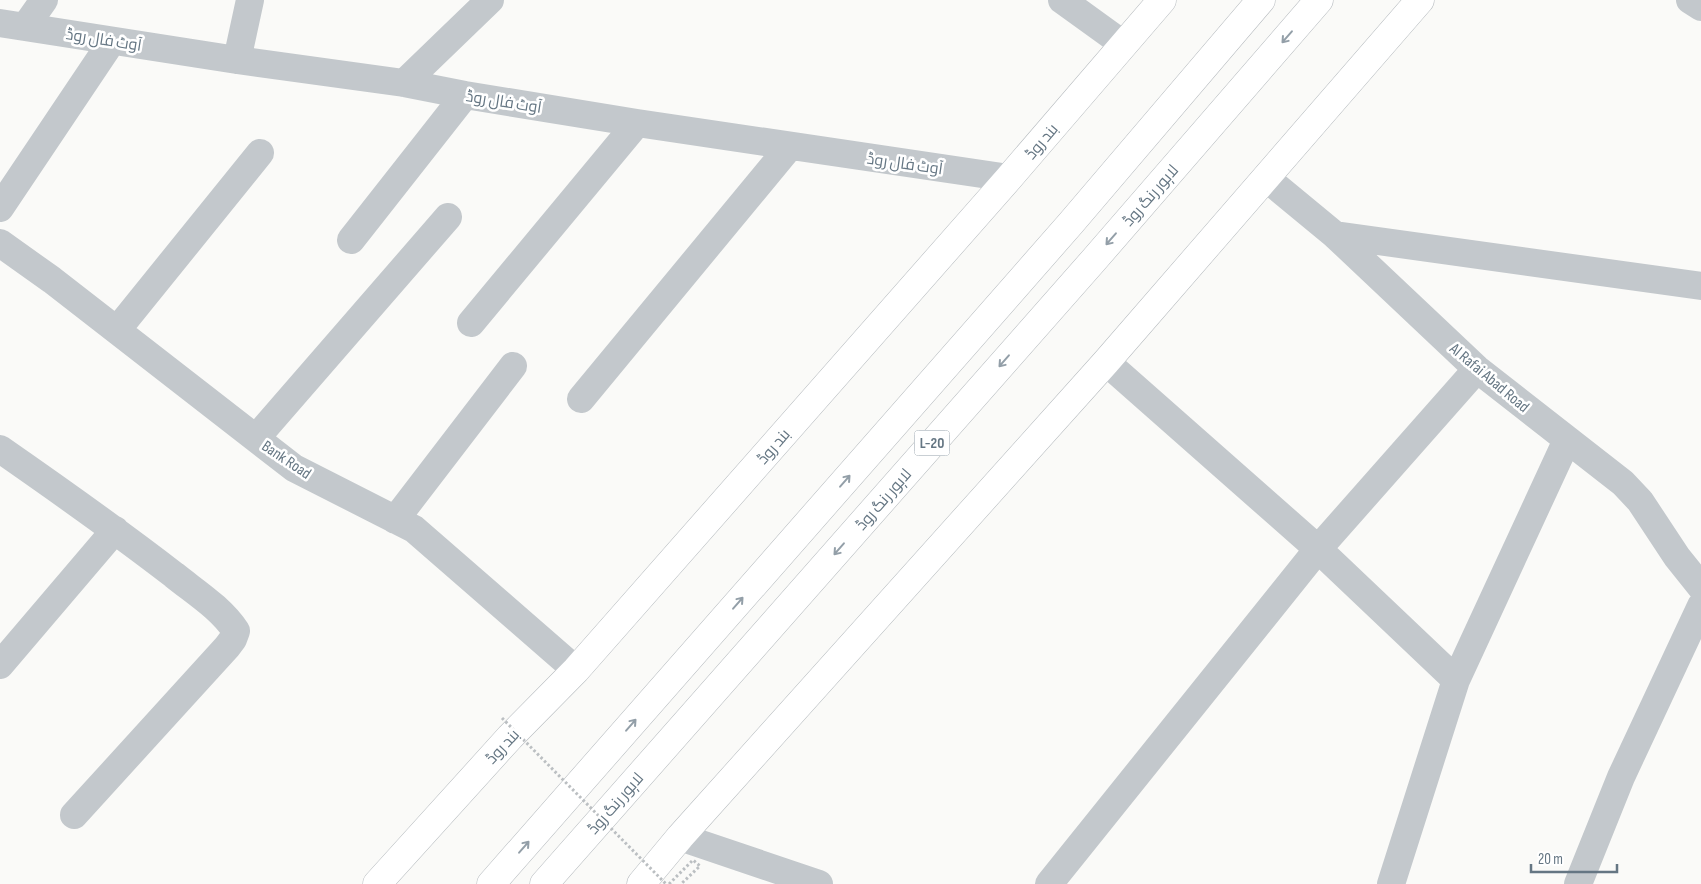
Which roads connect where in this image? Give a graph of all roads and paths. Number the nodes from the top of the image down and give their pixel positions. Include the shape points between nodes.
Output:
1 (44, 0) edge
2 (250, 0) edge
3 (490, 0) edge
4 (1062, 0) edge
5 (1162, 0) edge
6 (1261, 0) edge
7 (1319, 0) edge
8 (1420, 0) edge
9 (1690, 0) edge
10 (1701, 7) edge
11 (12, 25) edge
12 (112, 41) junction
13 (1123, 44) junction
14 (236, 60) junction
15 (404, 83) junction
16 (465, 95) junction
17 (637, 123) junction
18 (790, 146) junction
19 (260, 153) dead end
20 (1009, 178) junction
21 (1266, 178) junction
22 (0, 208) edge
23 (448, 217) dead end
24 (1335, 235) junction
25 (351, 240) dead end
26 (0, 243) edge
27 (1701, 286) edge
28 (471, 323) dead end
29 (117, 330) junction
30 (1106, 362) junction
31 (513, 366) dead end
32 (1477, 369) junction
33 (581, 398) dead end
34 (256, 438) junction
35 (1567, 440) junction
36 (0, 449) edge
37 (396, 520) junction
38 (116, 530) junction
39 (1318, 549) junction
40 (1701, 587) edge
41 (1701, 606) edge
42 (0, 665) edge
43 (576, 670) junction
44 (1456, 680) junction
45 (502, 718) dead end
46 (74, 815) dead end
47 (680, 837) junction
48 (377, 884) edge
49 (491, 884) edge
50 (544, 884) edge
51 (642, 884) edge
52 (668, 884) edge
53 (681, 884) edge
54 (819, 884) edge
55 (1049, 884) edge
56 (1391, 884) edge
57 (1578, 884) edge

1 - 11 street
2 - 14 street
3 - 15 street
4 - 13 street
5 - 13 main road, بند روڈ
49 -> 6 main road, L-20 via 1064,231
7 -> 50 main road, لاہور رنگ روڈ / L-20
8 - 21 main road
9 - 10 street
11 - 12 street, آوٹ فال روڈ
12 - 14 street, آوٹ فال روڈ
12 - 22 street
13 - 20 main road, بند روڈ
14 - 15 street, آوٹ فال روڈ
15 - 16 street, آوٹ فال روڈ
16 - 17 street, آوٹ فال روڈ
16 - 25 street
17 - 18 street, آوٹ فال روڈ
17 - 28 street
18 - 20 street, آوٹ فال روڈ
18 - 33 street
19 - 29 street
20 - 43 main road, بند روڈ
21 - 24 street, Al Rafai Abad Road
21 - 30 main road
23 - 34 street
24 - 27 street
24 - 32 street, Al Rafai Abad Road
26 - 29 street, Bank Road
29 - 34 street, Bank Road
30 - 39 street
30 - 47 main road
31 - 37 street
32 - 35 street, Al Rafai Abad Road
32 - 39 street
34 - 37 street, Bank Road via 294,468
35 - 40 street, Al Rafai Abad Road via 1623,483 1640,501
35 - 44 street
36 - 38 street
37 - 43 street, Bank Road via 414,529
38 - 42 street
38 - 46 street via 212,605 236,631 227,647
39 - 44 street
39 - 55 street
41 - 57 street via 1621,777
43 - 48 main road, بند روڈ via 510,737
44 - 56 street
45 - 52 path, bridge
47 - 51 main road
47 - 54 street
52 - 53 path, bridge via 693,860 700,866

